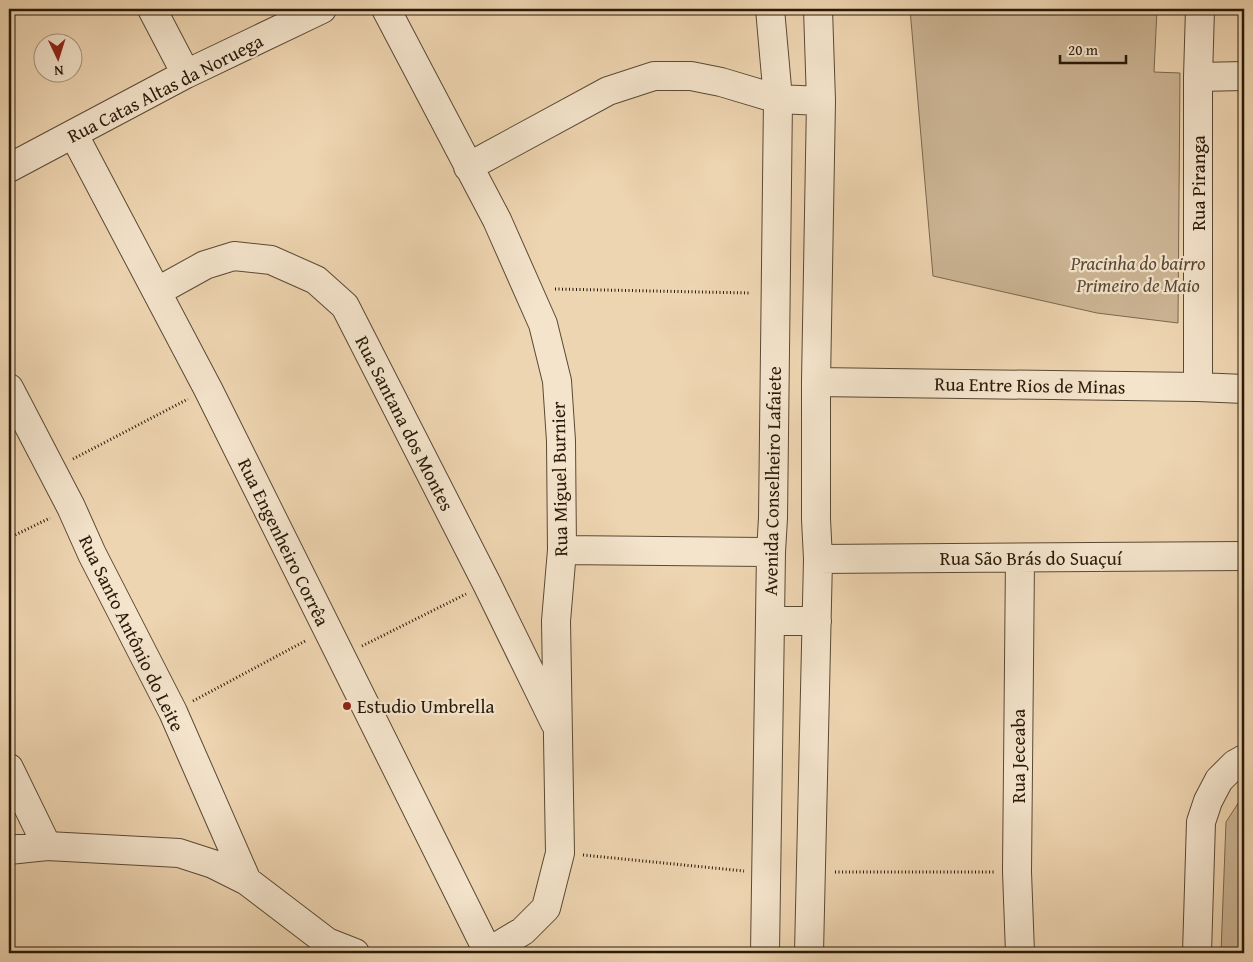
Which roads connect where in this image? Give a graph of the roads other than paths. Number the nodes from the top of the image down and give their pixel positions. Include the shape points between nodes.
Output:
1 (152, 9) edge
2 (322, 9) edge
3 (386, 9) edge
4 (770, 9) edge
5 (818, 9) edge
6 (1200, 9) edge
7 (186, 74) junction
8 (1244, 76) edge
9 (1198, 77) junction
10 (778, 99) junction
11 (821, 101) junction
12 (74, 135) junction
13 (9, 168) edge
14 (468, 168) junction
15 (158, 291) junction
16 (816, 382) junction
17 (1198, 387) junction
18 (9, 388) edge
19 (1244, 389) edge
20 (773, 518) junction
21 (816, 519) junction
22 (562, 550) junction
23 (771, 552) junction
24 (1244, 556) edge
25 (818, 559) junction
26 (1020, 559) junction
27 (771, 621) junction
28 (817, 621) junction
29 (558, 728) junction
30 (1244, 758) edge
31 (9, 768) edge
32 (47, 846) junction
33 (9, 850) edge
34 (247, 881) junction
35 (356, 953) edge
36 (485, 953) edge
37 (765, 953) edge
38 (809, 953) edge
39 (1020, 953) edge
40 (1197, 953) edge

1 - 7 street
2 - 7 street, Rua Catas Altas da Noruega
3 - 14 street, Rua Miguel Burnier
4 - 10 street, Avenida Conselheiro Lafaiete
5 - 11 street
6 - 9 street, Rua Piranga
7 - 12 street, Rua Catas Altas da Noruega
8 - 9 street
9 - 17 street, Rua Piranga
10 - 11 street
10 - 14 street via 690,76 654,76 608,91
10 - 20 street, Avenida Conselheiro Lafaiete
11 - 16 street
12 - 13 street, Rua Catas Altas da Noruega
12 - 15 street, Rua Engenheiro Corrêa
14 - 22 street, Rua Miguel Burnier via 497,220 543,324 557,381
15 - 29 street, Rua Santana dos Montes via 205,265 234,256 270,260 316,280 345,306
15 - 36 street, Rua Engenheiro Corrêa
16 - 17 street, Rua Entre Rios de Minas
16 - 21 street
17 - 19 street, Rua Entre Rios de Minas
18 - 34 street, Rua Santo Antônio do Leite via 173,712
20 - 21 street
20 - 23 street, Avenida Conselheiro Lafaiete
21 - 25 street
22 - 23 street
22 - 29 street, Rua Miguel Burnier via 556,621
23 - 27 street, Avenida Conselheiro Lafaiete
24 - 26 street, Rua São Brás do Suaçuí
25 - 26 street, Rua São Brás do Suaçuí
25 - 28 street
26 - 39 street, Rua Jeceaba via 1017,872
27 - 28 street
27 - 37 street, Avenida Conselheiro Lafaiete
28 - 38 street
29 - 36 street, Rua Miguel Burnier via 560,853 546,908 523,932
30 - 40 street via 1219,780 1201,822
31 - 32 street
32 - 33 street
32 - 34 street via 179,853 213,864
34 - 35 street via 327,942

